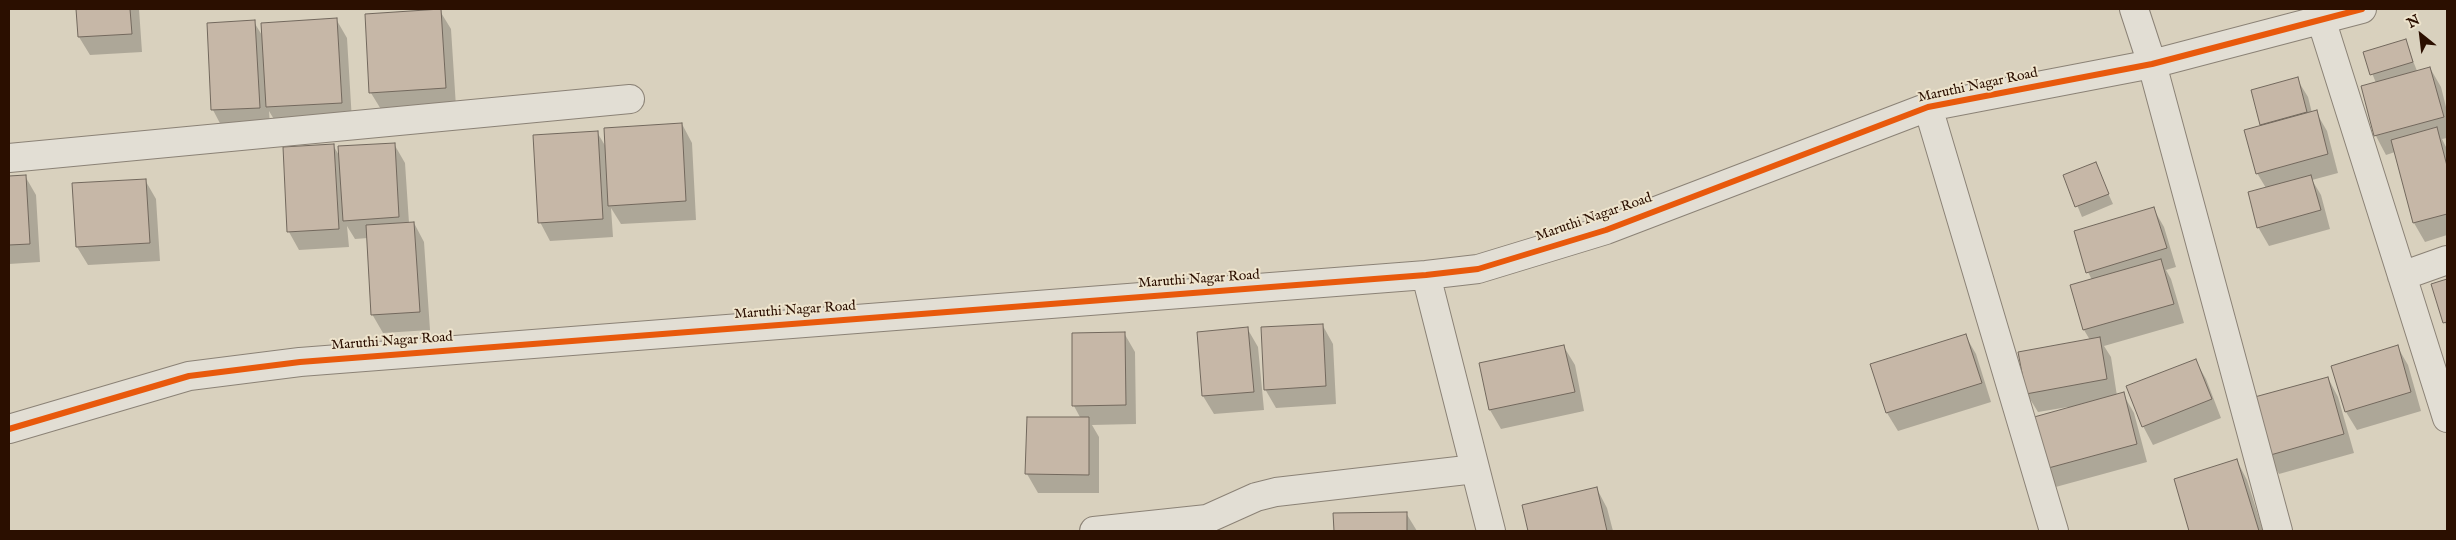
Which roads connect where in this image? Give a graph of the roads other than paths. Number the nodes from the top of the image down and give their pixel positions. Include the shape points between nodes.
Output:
1 (2134, 9) edge
2 (2362, 9) edge
3 (2321, 19) junction
4 (2152, 64) junction
5 (630, 99) dead end
6 (1928, 107) junction
7 (9, 158) edge
8 (2447, 260) edge
9 (1426, 275) junction
10 (2402, 276) junction
11 (2447, 418) edge
12 (9, 429) edge
13 (1475, 469) junction
14 (1094, 531) edge
15 (1491, 531) edge
16 (2054, 531) edge
17 (2278, 531) edge

1 - 4 street
2 - 3 street, Maruthi Nagar Road
3 - 4 street, Maruthi Nagar Road
3 - 10 street
4 - 6 street, Maruthi Nagar Road
4 - 17 street
5 - 7 street
6 - 9 street, Maruthi Nagar Road via 1606,230 1478,269
6 - 16 street
8 - 10 street
9 - 12 street, Maruthi Nagar Road via 300,362 189,376
9 - 13 street
10 - 11 street
13 - 14 street via 1276,492 1256,497 1206,519
13 - 15 street

